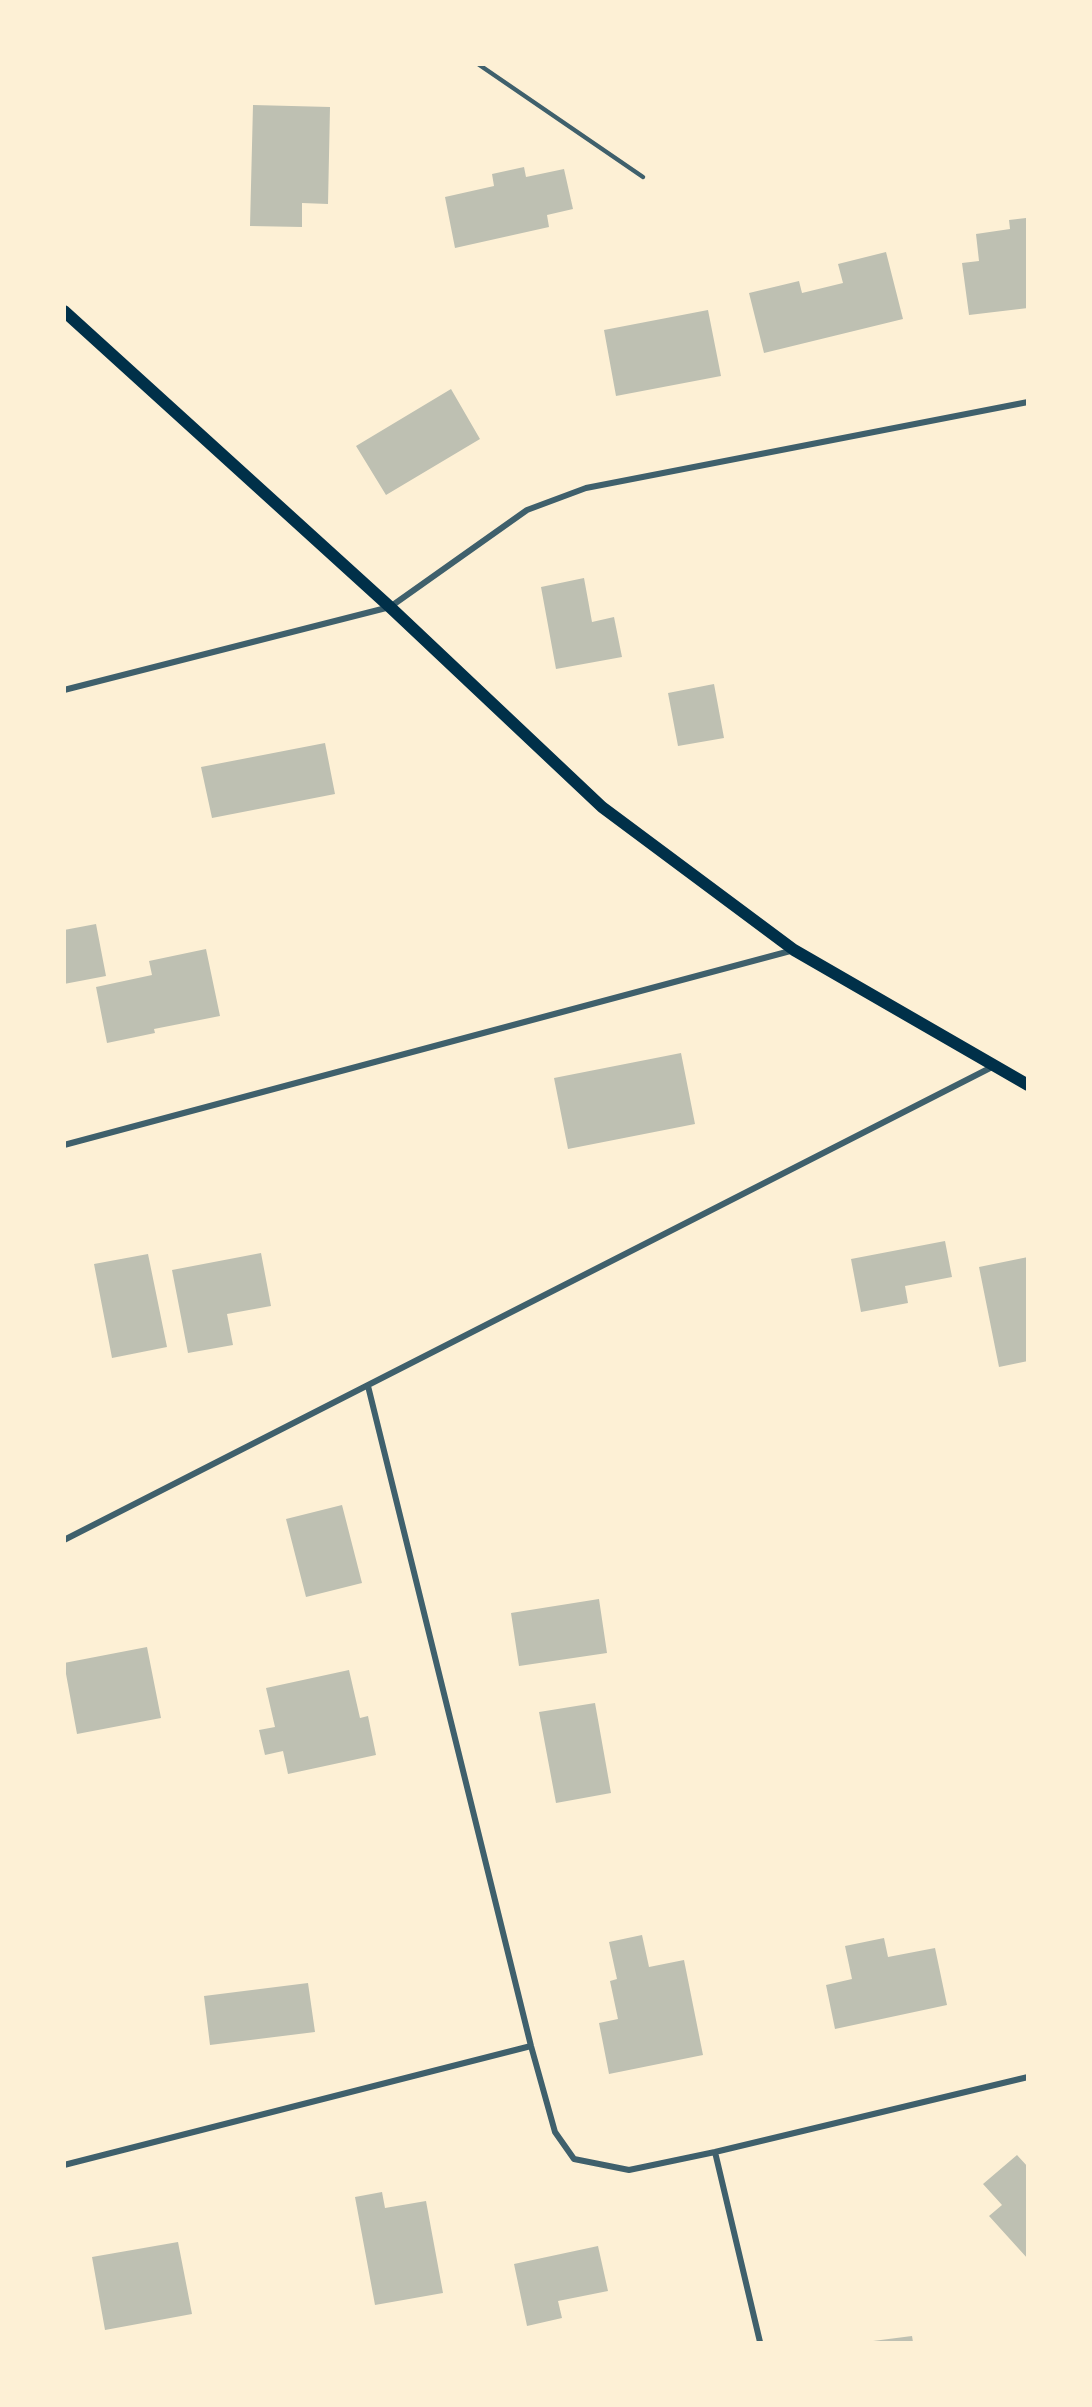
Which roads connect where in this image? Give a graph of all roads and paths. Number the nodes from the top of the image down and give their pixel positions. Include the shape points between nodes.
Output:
1 (478, 64) edge
2 (643, 177) dead end
3 (64, 311) edge
4 (1028, 402) edge
5 (390, 607) junction
6 (64, 690) edge
7 (794, 950) junction
8 (995, 1066) junction
9 (1028, 1085) edge
10 (64, 1145) edge
11 (368, 1386) junction
12 (64, 1540) edge
13 (531, 2046) junction
14 (1028, 2077) edge
15 (715, 2152) junction
16 (64, 2165) edge
17 (760, 2343) edge

1 - 2 lane
3 - 5 main road
4 - 5 street via 586,488 527,510
5 - 6 street
5 - 7 main road via 602,807
7 - 8 main road
7 - 10 street
8 - 9 main road
8 - 11 street
11 - 12 street
11 - 13 street
13 - 15 street via 555,2132 574,2159 629,2170
13 - 16 street
14 - 15 street
15 - 17 street

